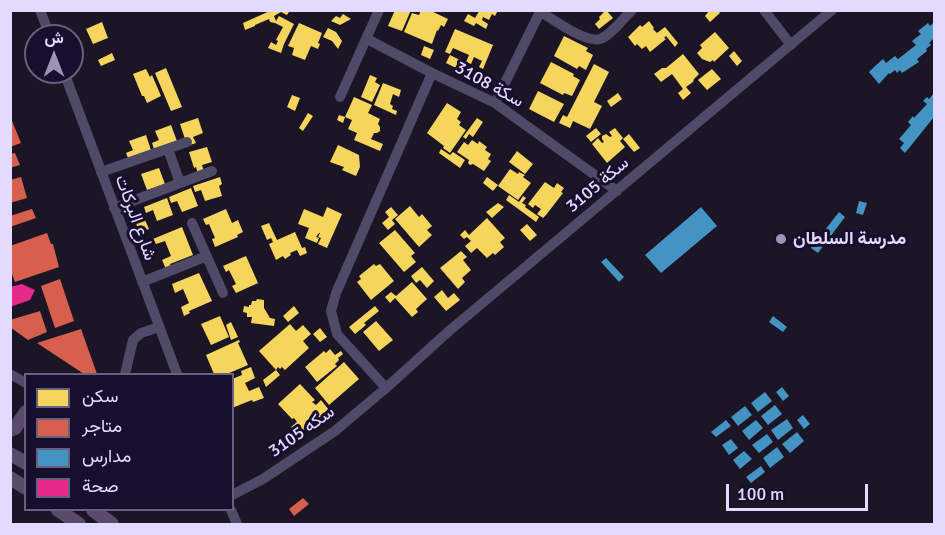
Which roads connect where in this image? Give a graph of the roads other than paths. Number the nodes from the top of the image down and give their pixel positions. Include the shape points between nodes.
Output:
1 (380, 10) edge
2 (632, 10) edge
3 (764, 10) edge
4 (832, 10) edge
5 (541, 11) edge
6 (368, 39) junction
7 (791, 45) junction
8 (432, 73) junction
9 (68, 84) edge
10 (340, 97) dead end
11 (495, 103) junction
12 (187, 142) dead end
13 (168, 149) junction
14 (212, 171) dead end
15 (101, 172) junction
16 (180, 183) junction
17 (617, 191) junction
18 (114, 208) junction
19 (192, 223) dead end
20 (207, 256) junction
21 (142, 282) junction
22 (223, 293) dead end
23 (159, 327) junction
24 (125, 373) edge
25 (176, 373) edge
26 (10, 374) edge
27 (24, 383) edge
28 (386, 388) junction
29 (24, 415) edge
30 (10, 430) edge
31 (10, 454) edge
32 (24, 462) edge
33 (10, 478) edge
34 (24, 487) edge
35 (234, 494) edge
36 (59, 511) edge
37 (94, 511) edge
38 (231, 511) edge
39 (79, 525) edge
40 (112, 525) edge
41 (237, 525) edge

1 - 6 street
2 - 5 street via 602,39 580,35
3 - 7 street
4 - 7 street, سكة 3105
5 - 11 street
6 - 8 street, سكة 3108
6 - 10 street
7 - 17 street, سكة 3105
8 - 11 street, سكة 3108
8 - 28 street via 331,311 338,334
9 - 15 street, شارع البركات
11 - 17 street, سكة 3108
12 - 13 street
13 - 15 street
13 - 16 street
14 - 16 street
15 - 18 street, شارع البركات
16 - 18 street
17 - 28 street, سكة 3105
18 - 21 street, شارع البركات
19 - 20 street
20 - 21 street
20 - 22 street
21 - 23 street, شارع البركات
23 - 24 street via 133,340
23 - 25 street, شارع البركات
26 - 27 street
28 - 35 street, سكه 3105 via 335,431
29 - 30 main road
31 - 32 main road
33 - 34 main road
36 - 39 main road
37 - 40 main road
38 - 41 street

